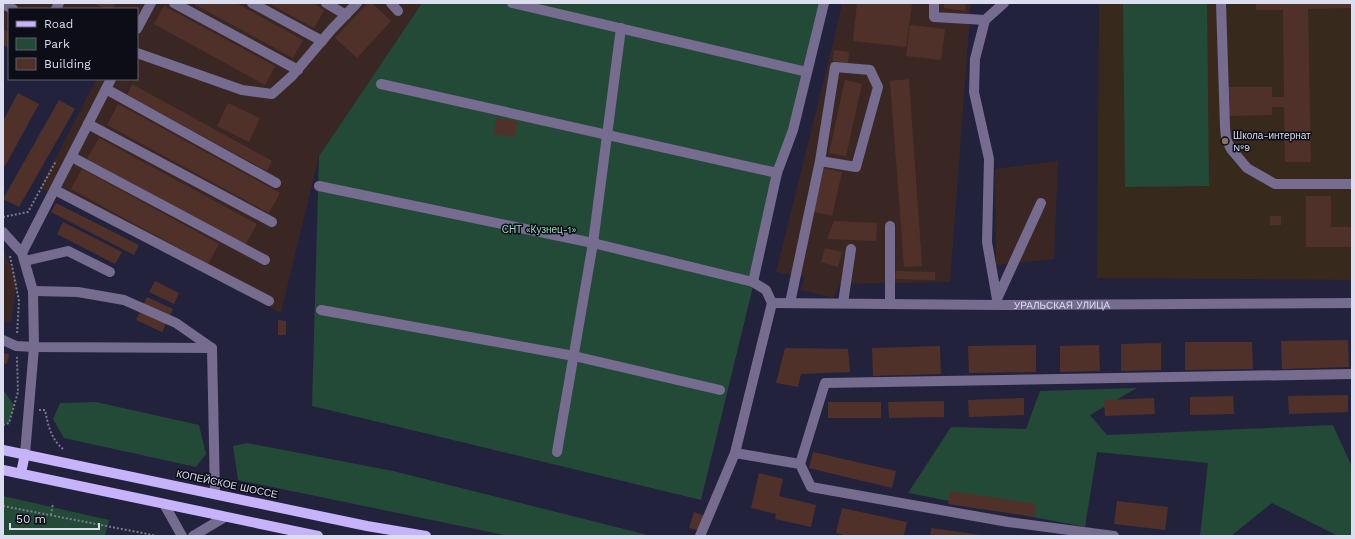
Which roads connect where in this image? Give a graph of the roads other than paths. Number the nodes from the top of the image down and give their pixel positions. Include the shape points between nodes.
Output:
1 (151, 3) edge
2 (174, 3) edge
3 (252, 3) edge
4 (326, 3) edge
5 (357, 3) edge
6 (512, 3) edge
7 (824, 3) edge
8 (934, 3) edge
9 (1004, 3) edge
10 (1221, 3) edge
11 (346, 14) junction
12 (985, 20) junction
13 (138, 28) edge
14 (621, 28) junction
15 (322, 41) junction
16 (138, 53) edge
17 (298, 70) junction
18 (807, 72) junction
19 (110, 80) edge
20 (381, 84) dead end
21 (106, 89) junction
22 (88, 124) junction
23 (606, 135) junction
24 (72, 156) junction
25 (820, 161) junction
26 (777, 173) junction
27 (276, 183) dead end
28 (1352, 184) edge
29 (320, 186) dead end
30 (55, 190) junction
31 (1041, 203) dead end
32 (272, 222) dead end
33 (890, 226) dead end
34 (3, 232) edge
35 (593, 243) junction
36 (851, 249) dead end
37 (24, 257) junction
38 (265, 260) dead end
39 (110, 272) dead end
40 (753, 282) junction
41 (33, 291) junction
42 (270, 301) dead end
43 (997, 302) junction
44 (772, 303) junction
45 (790, 303) junction
46 (843, 303) junction
47 (1352, 303) edge
48 (890, 304) junction
49 (321, 310) dead end
50 (3, 340) edge
51 (34, 347) junction
52 (212, 348) junction
53 (574, 356) junction
54 (1352, 374) edge
55 (720, 390) dead end
56 (3, 450) edge
57 (557, 452) dead end
58 (25, 454) junction
59 (735, 454) junction
60 (800, 464) junction
61 (3, 470) edge
62 (21, 473) junction
63 (216, 494) junction
64 (164, 504) junction
65 (225, 517) junction
66 (287, 533) edge
67 (1102, 535) edge
68 (182, 536) edge
69 (193, 536) edge
70 (318, 536) edge
71 (426, 536) edge
72 (700, 536) edge
73 (1114, 536) edge

1 - 13 street
2 - 17 street
3 - 15 street
4 - 11 street
5 - 11 street
6 - 14 street
7 - 18 street
8 - 12 street via 934,17
9 - 12 street
10 - 28 street via 1225,127 1226,139 1231,149 1247,168 1275,184
11 - 15 street
12 - 43 street via 975,59 974,92 989,158 987,242
14 - 18 street
14 - 23 street
15 - 17 street
16 - 17 street via 242,90 272,94
18 - 26 street via 793,130
19 - 21 street
20 - 23 street
21 - 22 street
21 - 27 street
22 - 24 street
22 - 32 street
23 - 26 street
23 - 35 street
24 - 30 street
24 - 38 street
25 - 25 street via 856,167 878,87 870,70 835,67
25 - 45 street
26 - 40 street
29 - 35 street
30 - 37 street
30 - 42 street
31 - 43 street
33 - 48 street
34 - 37 street
35 - 40 street
35 - 53 street
36 - 46 street
37 - 39 street via 68,251
37 - 41 street
40 - 44 street via 766,290
41 - 51 street
41 - 52 street via 78,292 124,300 176,323
43 - 47 street, УРАЛЬСКАЯ УЛИЦА
43 - 48 street, УРАЛЬСКАЯ УЛИЦА
44 - 45 street, УРАЛЬСКАЯ УЛИЦА
44 - 59 street
45 - 46 street, УРАЛЬСКАЯ УЛИЦА
46 - 48 street, УРАЛЬСКАЯ УЛИЦА
49 - 53 street
50 - 51 street via 16,346
51 - 52 street
51 - 58 street
52 - 63 street
53 - 55 street
53 - 57 street
54 - 60 street via 825,383
56 - 58 main road, КОПЕЙСКОЕ ШОССЕ
58 - 62 main road
58 - 63 main road, КОПЕЙСКОЕ ШОССЕ
59 - 60 street
59 - 72 street
60 - 67 street via 811,487 1008,522
61 - 62 main road
62 - 64 main road
63 - 71 main road, КОПЕЙСКОЕ ШОССЕ
64 - 65 main road
64 - 68 street
65 - 66 main road
65 - 69 street
66 - 70 main road
67 - 73 street

